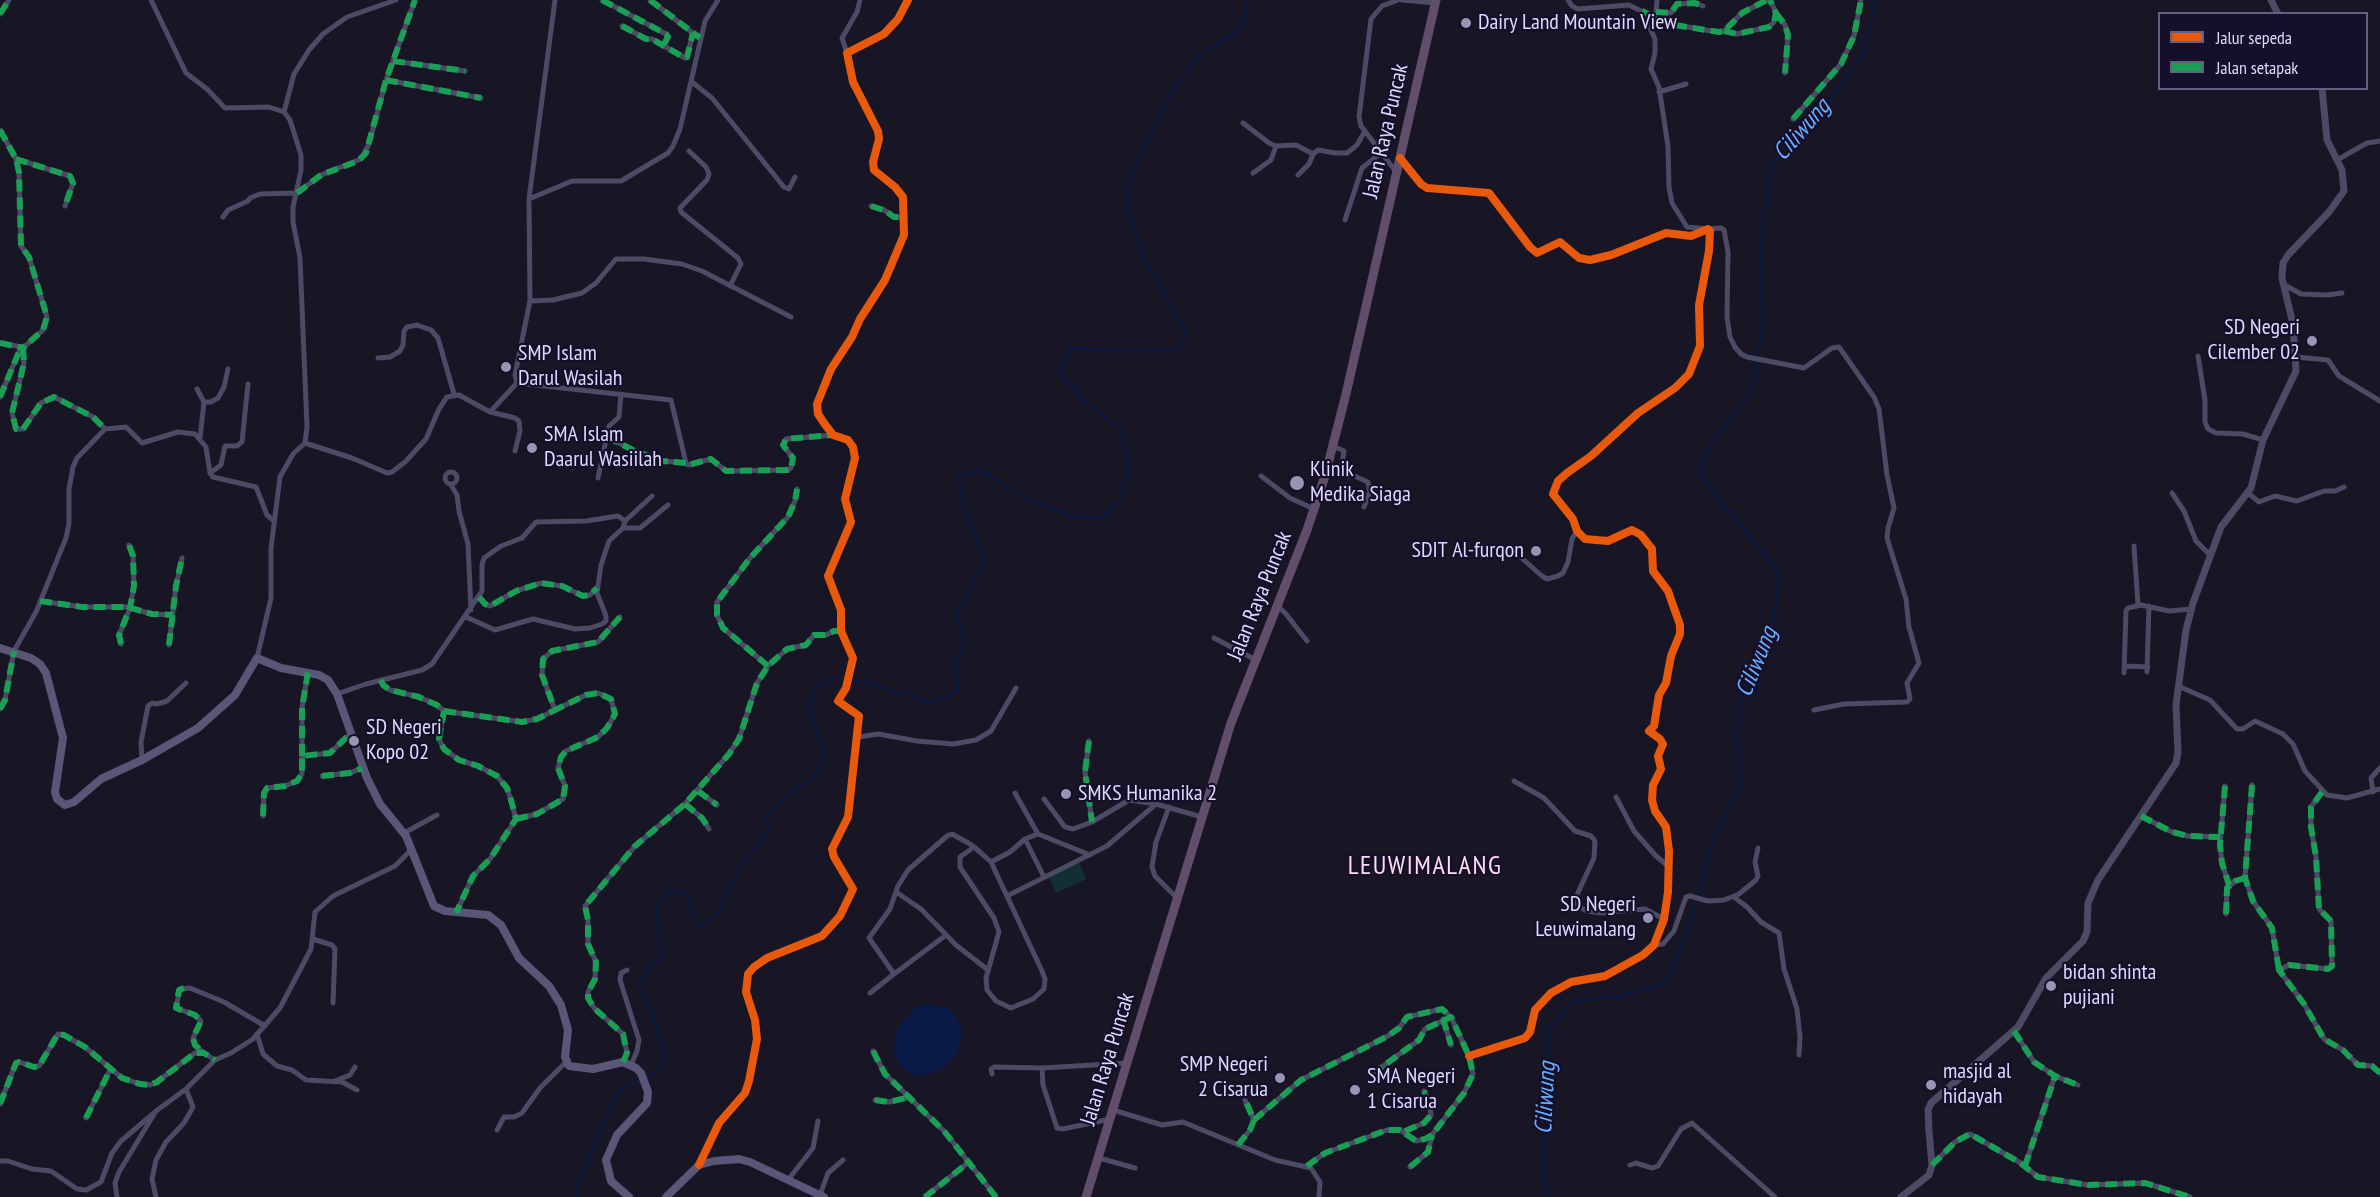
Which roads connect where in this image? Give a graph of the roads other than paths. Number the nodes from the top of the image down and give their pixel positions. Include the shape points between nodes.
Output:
1 (9, 0) edge
2 (151, 0) edge
3 (396, 0) edge
4 (416, 0) edge
5 (555, 0) edge
6 (602, 0) edge
7 (650, 0) edge
8 (718, 0) edge
9 (860, 0) edge
10 (908, 0) edge
11 (1400, 0) edge
12 (1568, 0) edge
13 (1657, 0) edge
14 (1769, 0) edge
15 (1861, 0) edge
16 (1436, 2) edge
17 (1677, 2) edge
18 (1703, 6) dead end
19 (1642, 11) junction
20 (1776, 13) junction
21 (0, 14) edge
22 (1656, 15) junction
23 (649, 25) junction
24 (622, 26) dead end
25 (1724, 31) junction
26 (693, 33) junction
27 (643, 37) junction
28 (700, 38) junction
29 (663, 46) junction
30 (847, 53) junction
31 (393, 61) junction
32 (465, 70) dead end
33 (1785, 73) dead end
34 (386, 80) junction
35 (692, 82) junction
36 (1686, 84) dead end
37 (2322, 90) edge
38 (1659, 92) junction
39 (481, 98) dead end
40 (284, 112) junction
41 (1793, 119) dead end
42 (1244, 123) dead end
43 (0, 130) edge
44 (1365, 131) junction
45 (2380, 141) edge
46 (1276, 146) junction
47 (689, 151) dead end
48 (1382, 153) junction
49 (1313, 154) junction
50 (1400, 158) junction
51 (16, 159) junction
52 (2337, 160) junction
53 (1253, 173) dead end
54 (1397, 173) junction
55 (1298, 175) dead end
56 (795, 177) dead end
57 (297, 193) junction
58 (529, 199) junction
59 (65, 206) dead end
60 (872, 206) dead end
61 (902, 217) junction
62 (223, 218) dead end
63 (1345, 220) dead end
64 (1708, 229) junction
65 (2283, 284) junction
66 (730, 286) junction
67 (2342, 293) dead end
68 (530, 301) junction
69 (790, 317) dead end
70 (0, 343) edge
71 (22, 347) junction
72 (2198, 356) dead end
73 (2296, 357) junction
74 (378, 358) dead end
75 (228, 369) dead end
76 (517, 383) junction
77 (248, 384) dead end
78 (197, 389) dead end
79 (454, 394) junction
80 (621, 394) junction
81 (0, 397) edge
82 (2380, 401) edge
83 (204, 402) junction
84 (490, 412) junction
85 (105, 429) junction
86 (833, 435) junction
87 (607, 437) junction
88 (200, 438) junction
89 (2263, 440) junction
90 (305, 443) junction
91 (1334, 446) junction
92 (515, 452) dead end
93 (686, 462) junction
94 (210, 473) junction
95 (1261, 476) dead end
96 (598, 478) dead end
97 (451, 485) dead end
98 (2344, 488) dead end
99 (797, 489) dead end
100 (2172, 493) dead end
101 (2248, 493) junction
102 (652, 496) dead end
103 (668, 504) dead end
104 (1364, 507) dead end
105 (1314, 509) junction
106 (274, 521) junction
107 (625, 521) junction
108 (624, 528) junction
109 (1577, 531) junction
110 (129, 545) dead end
111 (2134, 546) dead end
112 (1516, 553) dead end
113 (2210, 555) junction
114 (182, 558) dead end
115 (597, 588) junction
116 (479, 597) junction
117 (40, 601) junction
118 (2138, 605) junction
119 (1278, 606) junction
120 (2149, 606) junction
121 (130, 608) junction
122 (2191, 609) junction
123 (471, 610) junction
124 (173, 615) junction
125 (466, 617) junction
126 (620, 617) dead end
127 (841, 631) junction
128 (1214, 638) dead end
129 (1307, 641) dead end
130 (121, 644) dead end
131 (170, 645) dead end
132 (0, 648) edge
133 (14, 651) junction
134 (257, 658) junction
135 (1256, 660) junction
136 (768, 666) junction
137 (2124, 666) junction
138 (308, 672) junction
139 (2124, 673) dead end
140 (381, 680) junction
141 (186, 683) dead end
142 (2178, 686) junction
143 (1016, 688) dead end
144 (337, 694) junction
145 (0, 709) edge
146 (555, 710) junction
147 (1814, 710) dead end
148 (444, 711) junction
149 (350, 734) junction
150 (859, 737) junction
151 (1089, 741) dead end
152 (302, 756) junction
153 (142, 760) junction
154 (362, 768) junction
155 (2380, 768) edge
156 (322, 776) dead end
157 (1514, 781) dead end
158 (2252, 785) dead end
159 (2225, 786) dead end
160 (2380, 789) edge
161 (698, 791) junction
162 (2322, 792) junction
163 (2373, 792) junction
164 (1015, 793) dead end
165 (1616, 797) dead end
166 (1044, 799) dead end
167 (685, 804) junction
168 (1156, 804) junction
169 (717, 805) dead end
170 (1169, 807) junction
171 (437, 815) dead end
172 (263, 816) dead end
173 (2141, 816) junction
174 (1202, 817) junction
175 (516, 819) junction
176 (1092, 822) junction
177 (709, 829) dead end
178 (404, 833) junction
179 (1038, 834) junction
180 (2220, 837) junction
181 (1025, 839) junction
182 (974, 848) junction
183 (1758, 848) dead end
184 (412, 849) junction
185 (1090, 855) junction
186 (991, 862) junction
187 (1668, 866) junction
188 (1044, 877) junction
189 (2245, 878) junction
190 (2229, 885) junction
191 (896, 892) junction
192 (1006, 896) junction
193 (1734, 897) junction
194 (1177, 898) junction
195 (456, 913) junction
196 (2226, 914) dead end
197 (1664, 920) junction
198 (946, 935) junction
199 (313, 939) junction
200 (1654, 945) junction
201 (627, 970) dead end
202 (988, 970) junction
203 (2279, 970) junction
204 (894, 974) junction
205 (870, 993) dead end
206 (333, 1004) dead end
207 (1451, 1017) junction
208 (1443, 1019) junction
209 (265, 1026) junction
210 (2014, 1031) junction
211 (257, 1035) junction
212 (1451, 1045) dead end
213 (873, 1051) dead end
214 (204, 1053) junction
215 (1799, 1055) dead end
216 (1469, 1056) junction
217 (215, 1060) junction
218 (566, 1062) junction
219 (1127, 1063) junction
220 (627, 1064) junction
221 (355, 1067) dead end
222 (1042, 1068) junction
223 (110, 1070) junction
224 (1375, 1072) dead end
225 (2380, 1073) edge
226 (992, 1074) dead end
227 (2055, 1076) junction
228 (334, 1082) junction
229 (2078, 1084) dead end
230 (186, 1089) junction
231 (357, 1090) dead end
232 (1424, 1092) dead end
233 (910, 1097) junction
234 (876, 1100) dead end
235 (1245, 1100) dead end
236 (0, 1104) edge
237 (156, 1111) junction
238 (1112, 1115) junction
239 (86, 1118) dead end
240 (1254, 1120) junction
241 (818, 1121) dead end
242 (1424, 1123) junction
243 (497, 1130) dead end
244 (1405, 1131) junction
245 (1433, 1133) junction
246 (1238, 1145) junction
247 (1099, 1158) junction
248 (843, 1160) dead end
249 (0, 1161) edge
250 (969, 1162) junction
251 (699, 1165) junction
252 (1630, 1165) dead end
253 (1932, 1165) junction
254 (1307, 1166) junction
255 (2025, 1166) junction
256 (1410, 1167) dead end
257 (1135, 1168) dead end
258 (788, 1180) junction
259 (822, 1196) edge
260 (117, 1197) edge
261 (156, 1197) edge
262 (629, 1197) edge
263 (666, 1197) edge
264 (925, 1197) edge
265 (996, 1197) edge
266 (1086, 1197) edge
267 (1319, 1197) edge
268 (1775, 1197) edge
269 (1901, 1197) edge
270 (2190, 1197) edge

1 - 21 street
2 - 40 street via 184,71 225,108 269,107
3 - 40 street via 347,17 323,34 294,74
4 - 31 street
5 - 58 street
6 - 23 street
7 - 26 street
8 - 28 street via 706,17
9 - 30 street via 842,38
10 - 30 street via 884,34
11 - 16 street
11 - 44 street via 1382,6 1371,19 1359,117
12 - 19 street via 1578,9 1620,5
13 - 22 street
14 - 20 street
14 - 25 street via 1737,16
15 - 41 street via 1854,36 1841,64
16 - 50 highway, Jalan Raya Puncak
17 - 18 street
17 - 22 street via 1671,13
19 - 22 street
19 - 38 street via 1654,35 1651,69
20 - 25 street via 1766,29 1737,34
20 - 33 street via 1788,35
22 - 25 street via 1668,24
23 - 27 street
23 - 29 street via 668,36
24 - 27 street
26 - 28 street
26 - 29 street via 686,58
27 - 29 street
28 - 35 street
30 - 61 street via 853,82 878,130 873,168 902,195
31 - 32 street
31 - 34 street
34 - 39 street
34 - 57 street via 369,144 361,159 321,175
35 - 56 street via 712,98 784,187 789,189
35 - 58 street via 680,129 668,153 621,182 572,181
36 - 38 street
37 - 52 street via 2327,140
38 - 64 street via 1672,203 1688,226
40 - 57 street via 301,156
42 - 46 street
43 - 51 street
44 - 48 street
44 - 49 street via 1349,152 1319,150
45 - 52 street via 2367,142
46 - 49 street via 1296,145
46 - 53 street via 1271,160
47 - 66 street via 709,174 680,208 681,212 738,258 741,264
48 - 54 street
48 - 63 street via 1362,168
49 - 55 street
50 - 54 highway, Jalan Raya Puncak
50 - 64 street via 1424,186 1489,193 1537,253 1560,242 1579,258 1590,260 1666,232 1691,236
51 - 59 street via 70,176 73,183
51 - 71 street via 21,246 29,257 47,317 42,330
52 - 65 street via 2344,178 2343,193 2286,259
54 - 91 highway, Jalan Raya Puncak
57 - 62 street via 260,194 228,210
57 - 90 street via 293,222 300,258 308,407
58 - 68 street
60 - 61 street
61 - 86 street via 902,242 885,280 831,369 817,404 819,416
64 - 109 street via 1709,251 1699,305 1700,346 1692,369 1675,388 1638,412 1558,481 1555,497 1573,519
64 - 147 street via 1724,230 1729,327 1741,354 1804,368 1839,347 1877,402 1894,508 1887,538 1906,598 1919,661 1907,683 1907,702
65 - 67 street via 2301,294
65 - 73 street
66 - 68 street via 688,266 619,258 585,292
66 - 69 street
68 - 76 street via 515,375
70 - 71 street
71 - 81 street
71 - 85 street via 24,363 12,413 16,429 22,429 41,403 54,398 93,417
72 - 89 street via 2208,429 2216,434 2243,434
73 - 82 street via 2328,360 2339,376
73 - 89 street via 2294,378
74 - 79 street via 400,351 407,327 431,330 438,338
75 - 83 street via 218,398
76 - 80 street
76 - 84 street
77 - 94 street via 242,442 238,446 225,445 221,465
78 - 83 street
79 - 84 street
79 - 90 street via 444,399 426,439 392,472
80 - 87 street via 618,418 610,424
80 - 93 street via 672,401
83 - 88 street
84 - 92 street via 519,421
85 - 88 street via 126,427 144,443 181,432
85 - 117 street via 73,467 68,528
86 - 93 street via 785,440 783,445 793,458 788,470 726,471 711,459 688,465
86 - 127 street via 848,440 855,458 845,499 850,522 828,574 842,610
87 - 93 street via 656,459
87 - 96 street
88 - 94 street via 206,447
89 - 101 street
90 - 106 street via 282,472
91 - 104 street via 1344,451 1341,471 1368,482 1370,492
91 - 105 highway, Jalan Raya Puncak
94 - 106 street via 218,480 255,487 267,515
95 - 105 street via 1290,498
97 - 123 street via 468,544
98 - 101 street via 2297,501 2275,496 2259,502
99 - 136 street via 788,517 717,602 723,628
100 - 113 street via 2196,541
101 - 113 street via 2223,524
102 - 107 street
103 - 108 street via 640,528
105 - 119 highway, Jalan Raya Puncak
106 - 134 street via 271,598
107 - 108 street
107 - 116 street via 618,516 536,522 522,538 484,558
108 - 115 street via 606,547
109 - 112 street via 1568,562 1558,576 1546,579
109 - 187 street via 1583,538 1600,542 1632,530 1641,535 1652,549 1653,571 1668,591 1680,625 1654,726 1649,731 1663,744 1652,800 1666,827
110 - 121 street via 134,586
111 - 118 street
113 - 122 street
114 - 124 street
115 - 116 street via 583,596 562,586 541,583 516,591 492,606
115 - 125 street via 606,619 590,628 567,628 533,619 495,630
116 - 123 street
117 - 121 street
117 - 133 street
118 - 120 street
118 - 137 street via 2126,611
119 - 129 street
119 - 135 highway, Jalan Raya Puncak
120 - 122 street via 2169,611
120 - 137 street via 2147,669
121 - 124 street
121 - 130 street via 119,635
122 - 142 street
123 - 125 street
124 - 131 street
125 - 140 street via 428,667
126 - 146 street via 598,642 552,651 544,657 542,675
127 - 136 street via 814,635 806,645 787,649
127 - 150 street via 853,658 846,688 837,699 859,715
128 - 135 street
132 - 133 main road
133 - 145 street
133 - 153 main road via 36,661 46,673 63,738 54,787 59,802 70,804 101,779
134 - 138 main road via 281,668
134 - 153 main road via 235,695 220,710 188,735
135 - 174 highway, Jalan Raya Puncak
136 - 161 street via 757,683 738,743
137 - 139 street
138 - 144 main road via 323,676
138 - 152 street via 302,708
140 - 144 street
140 - 148 street via 390,690 433,702
141 - 153 street via 167,701 148,706
142 - 162 street via 2210,700 2237,729 2255,721 2283,734
142 - 173 street via 2177,758
143 - 150 street via 991,731 976,740 953,744 878,734
144 - 149 main road
146 - 148 street via 522,722
146 - 175 street via 598,693 611,699 615,711 613,720 598,737 566,750 561,757 558,768 565,786 563,799 537,814
148 - 175 street via 439,739 444,749 501,779
149 - 152 street via 330,753
149 - 154 main road
150 - 251 street via 848,820 832,849 853,890 840,916 822,936 767,958 748,974 746,992 757,1039 749,1081 745,1093 719,1123
151 - 176 street via 1085,772
152 - 172 street via 299,780 265,789
154 - 156 street
154 - 178 main road via 380,804
155 - 163 street via 2371,778
157 - 197 street via 1544,798 1575,831 1595,841 1594,858 1575,899 1578,906 1599,913 1646,909
158 - 189 street
159 - 180 street
160 - 163 street
161 - 167 street
161 - 169 street
162 - 163 street via 2340,799
162 - 203 street via 2311,807 2311,827 2319,909 2331,921 2332,966 2327,969 2289,965
164 - 179 street
165 - 187 street via 1634,831
166 - 176 street via 1067,828 1076,829
167 - 177 street
167 - 220 street via 635,846 585,907 588,944 596,962 589,1001 623,1034
168 - 170 street
168 - 176 street via 1129,800
168 - 185 street via 1114,841
170 - 174 street
170 - 194 street via 1152,867 1155,876
171 - 178 street
173 - 180 street via 2172,832
173 - 210 street via 2094,889 2087,907 2083,941 2048,975
174 - 194 highway, Jalan Raya Puncak
175 - 195 street via 490,860 473,876
178 - 184 main road
179 - 181 street
179 - 185 street
180 - 190 street
181 - 186 street
181 - 188 street
182 - 186 street
182 - 191 street via 956,835 946,836 908,870
182 - 202 street via 962,855 959,863 998,927
183 - 193 street via 1757,878
184 - 195 main road via 434,906
184 - 199 street via 395,866 321,906 315,912
185 - 188 street
186 - 192 street
187 - 197 street
188 - 192 street
189 - 190 street
189 - 203 street via 2253,901 2272,927
190 - 196 street
191 - 198 street via 921,909
191 - 204 street via 890,909 869,938
192 - 202 street via 1042,971 1045,987 1033,999 1009,1008 987,990
193 - 200 street via 1720,901 1685,898 1672,934 1663,944
193 - 215 street via 1779,933 1784,969 1797,1009
194 - 219 highway, Jalan Raya Puncak
195 - 218 main road via 494,918 519,958 555,993 568,1030
197 - 200 street
198 - 202 street
198 - 204 street
199 - 206 street via 335,949
199 - 209 street via 288,995
200 - 216 street via 1612,973 1571,982 1555,990 1535,1010 1525,1038
201 - 220 street via 621,973 620,981 639,1040 637,1051
203 - 225 street via 2324,1039 2358,1065 2372,1066
204 - 205 street
207 - 208 street
207 - 216 street
207 - 240 street via 1439,1009 1407,1017 1388,1036 1301,1080
208 - 212 street
208 - 224 street via 1425,1029 1419,1040
209 - 211 street
209 - 214 street via 216,999 190,988 179,989 176,1008 201,1021 193,1037
210 - 227 street via 2034,1062
210 - 253 street via 1930,1104
211 - 217 street
211 - 228 street via 263,1054 277,1066 304,1079
213 - 233 street via 885,1074
214 - 217 street
214 - 223 street via 193,1055 150,1084 131,1082
216 - 245 street via 1472,1080
217 - 230 street
218 - 220 main road via 574,1068 593,1069
218 - 243 street via 523,1112 504,1117
219 - 222 street
219 - 238 highway, Jalan Raya Puncak
220 - 262 main road via 641,1073 648,1088 647,1103 617,1135 606,1160 611,1181
221 - 228 street via 350,1075
222 - 226 street via 994,1067
222 - 238 street via 1043,1085 1057,1128
223 - 236 street via 85,1047 58,1034 39,1066 16,1063
223 - 239 street
227 - 229 street
227 - 255 street
228 - 231 street
230 - 237 street
230 - 261 street via 193,1107 156,1160 152,1179
232 - 242 street via 1432,1111
233 - 234 street via 889,1102
233 - 250 street
235 - 240 street
237 - 249 street via 121,1141 111,1153 101,1182 86,1190 77,1189 51,1171
237 - 260 street via 119,1172 115,1183
238 - 246 street via 1162,1125 1184,1122
238 - 247 highway, Jalan Raya Puncak
240 - 246 street
241 - 258 street via 813,1148
242 - 244 street
242 - 245 street
244 - 245 street via 1416,1141
244 - 254 street via 1386,1130 1326,1153
245 - 256 street via 1428,1152
246 - 254 street via 1288,1164
247 - 257 street
247 - 266 highway, Jalan Raya Puncak
248 - 259 street via 828,1173
250 - 264 street
250 - 265 street
251 - 258 main road via 745,1160
251 - 263 main road
252 - 268 street via 1658,1166 1681,1129 1692,1124
253 - 255 street via 1955,1142 1970,1134
253 - 269 street via 1929,1175
254 - 267 street via 1320,1182
255 - 270 street via 2038,1177 2069,1183 2137,1182
258 - 259 main road

